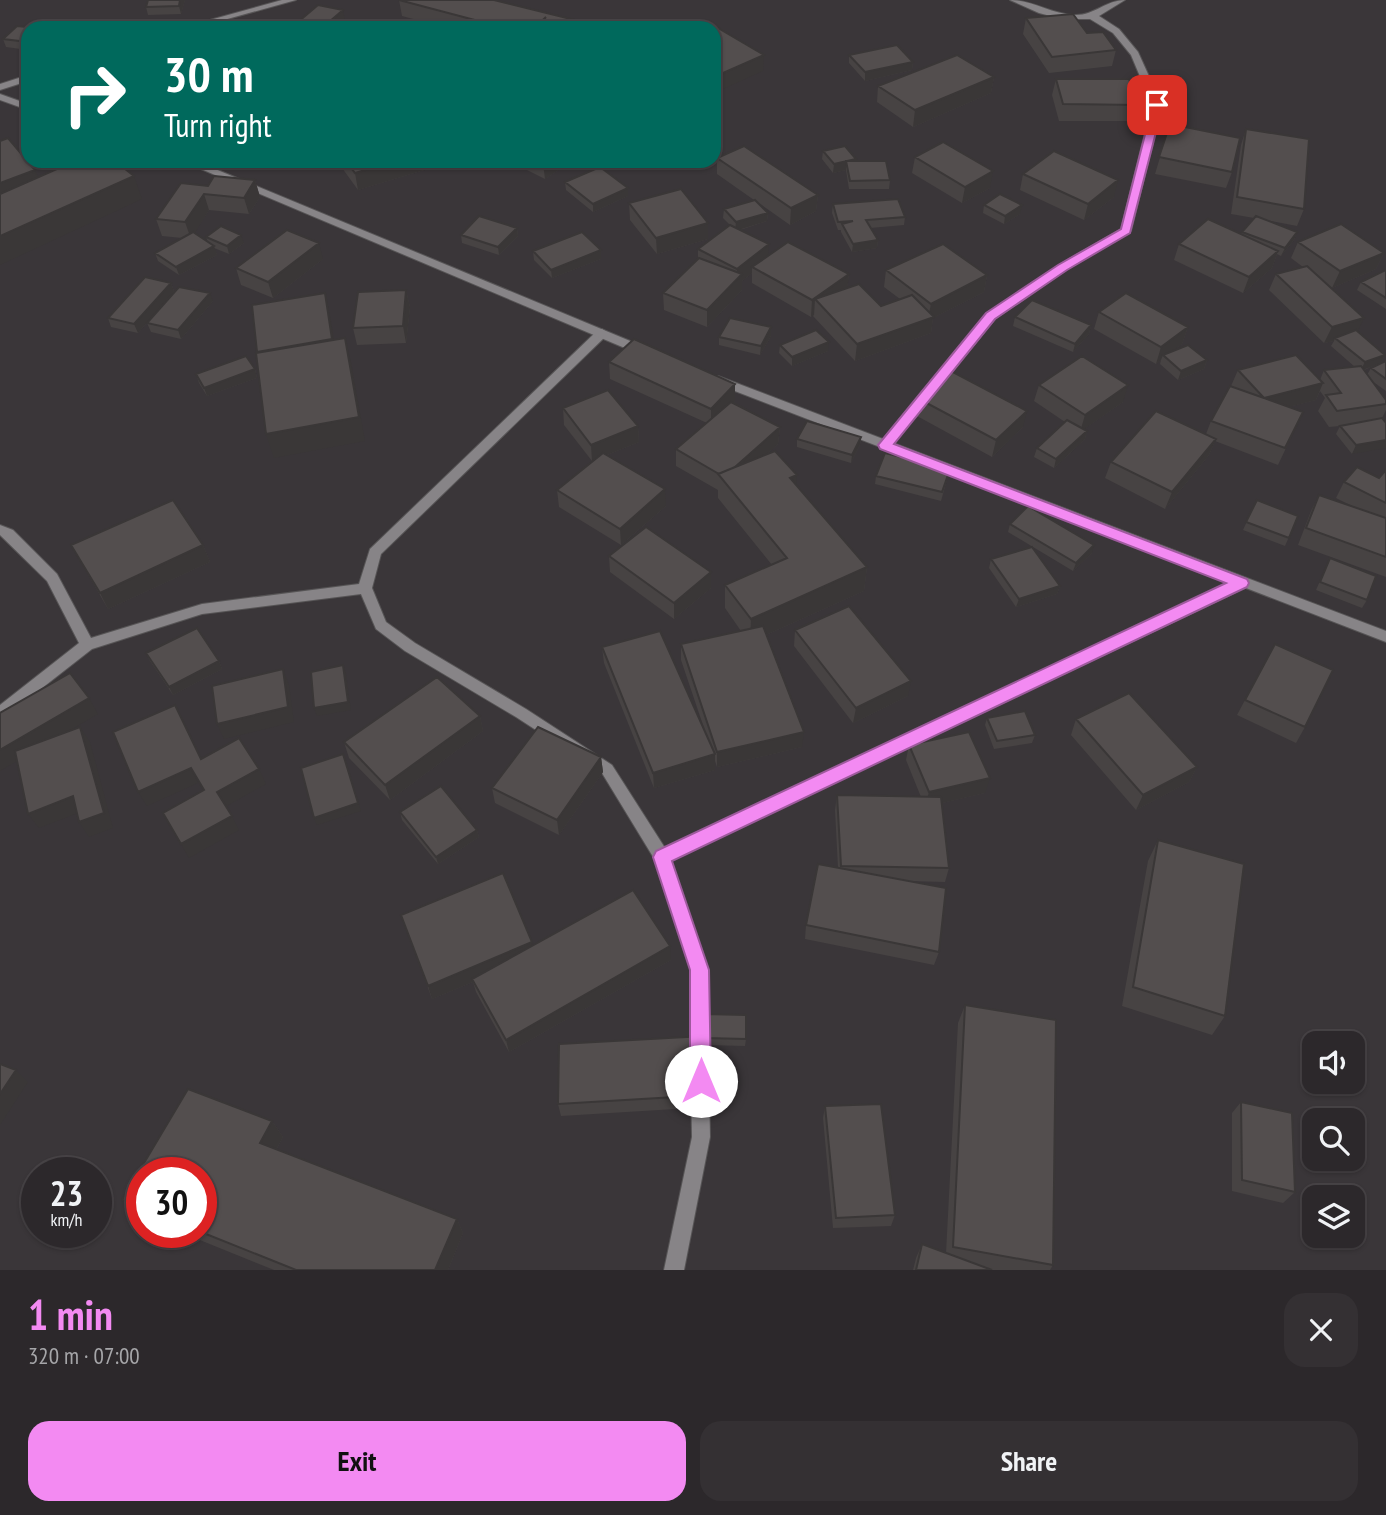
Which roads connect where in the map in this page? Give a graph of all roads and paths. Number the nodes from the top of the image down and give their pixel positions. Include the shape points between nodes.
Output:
1 (292, 0) edge
2 (1014, 0) edge
3 (1121, 0) edge
4 (1092, 16) junction
5 (212, 21) edge
6 (21, 80) edge
7 (0, 87) edge
8 (0, 97) edge
9 (21, 104) edge
10 (204, 168) edge
11 (602, 333) junction
12 (651, 354) edge
13 (702, 374) edge
14 (885, 445) junction
15 (0, 530) edge
16 (1241, 583) junction
17 (365, 588) junction
18 (1386, 637) edge
19 (87, 645) junction
20 (0, 713) edge
21 (662, 857) junction
22 (674, 1270) edge

1 - 5 street
2 - 4 street via 1051,15
3 - 4 street
4 - 14 street via 1116,31 1135,54 1157,105 1126,231 991,316
6 - 7 street
8 - 9 street
10 - 11 street
11 - 12 street
11 - 17 street via 375,552
13 - 14 street
14 - 16 street
15 - 19 street via 52,578
16 - 18 street
16 - 21 street
17 - 19 street via 202,609
17 - 21 street via 381,625 410,647 607,769
19 - 20 street
21 - 22 street via 700,970 701,1137

